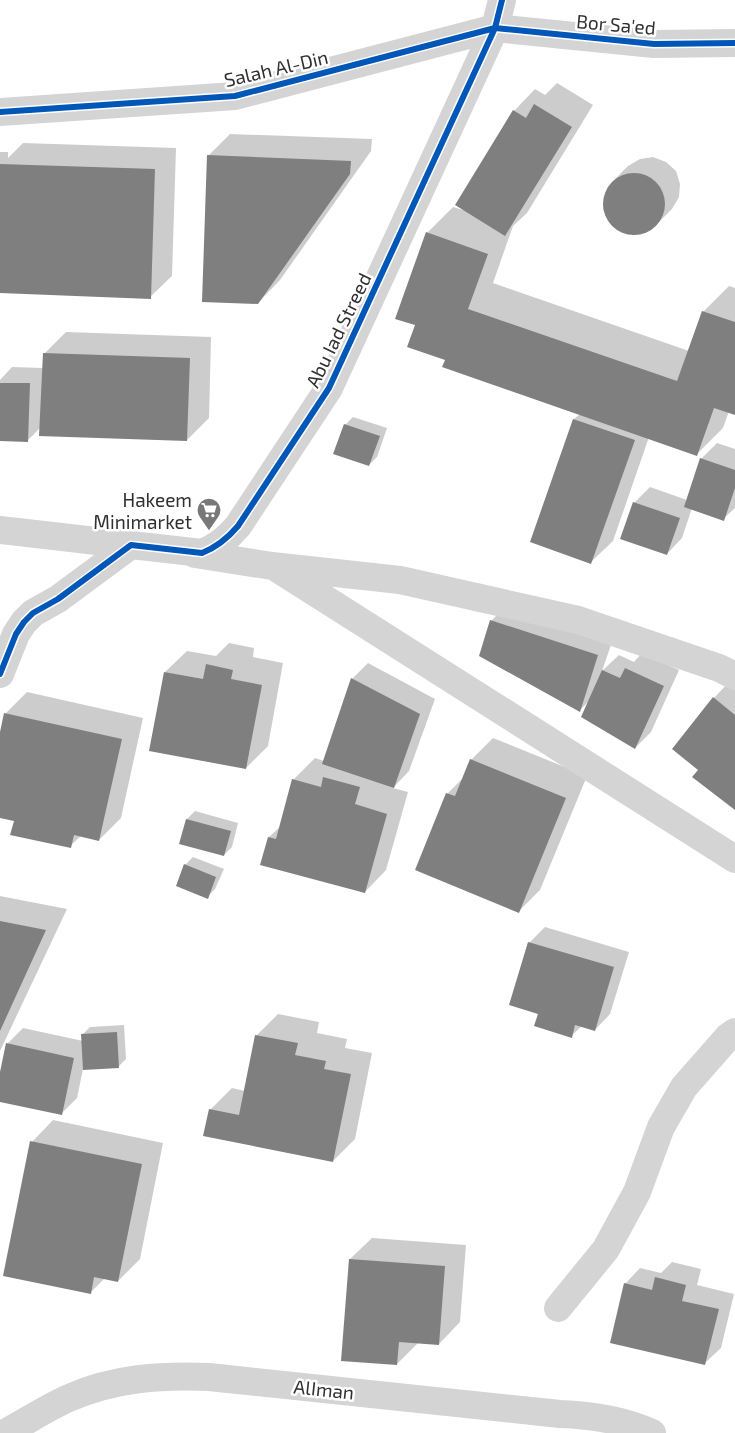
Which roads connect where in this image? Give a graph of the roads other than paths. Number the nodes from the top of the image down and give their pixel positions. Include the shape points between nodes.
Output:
1 (502, 0) edge
2 (495, 28) junction
3 (735, 43) edge
4 (0, 112) edge
5 (0, 530) edge
6 (131, 545) junction
7 (272, 566) junction
8 (0, 674) edge
9 (735, 676) edge
10 (735, 859) edge
11 (735, 1032) edge
12 (558, 1308) dead end
13 (5, 1433) edge
14 (652, 1433) edge

1 - 2 street, Abu Iad Streed
2 - 3 street, Bor Sa'ed via 654,44
2 - 4 street, Salah Al-Din via 235,96
2 - 6 street, Abu Iad Streed via 330,388 238,526 228,538 202,553
5 - 6 street
6 - 7 street
6 - 8 street via 58,599 33,613 16,634
7 - 9 street via 400,580 578,620
7 - 10 street
11 - 12 street via 684,1087 661,1127 638,1192 606,1249
13 - 14 street, AlIman via 36,1414 106,1385 142,1378 180,1376 581,1415 614,1420

